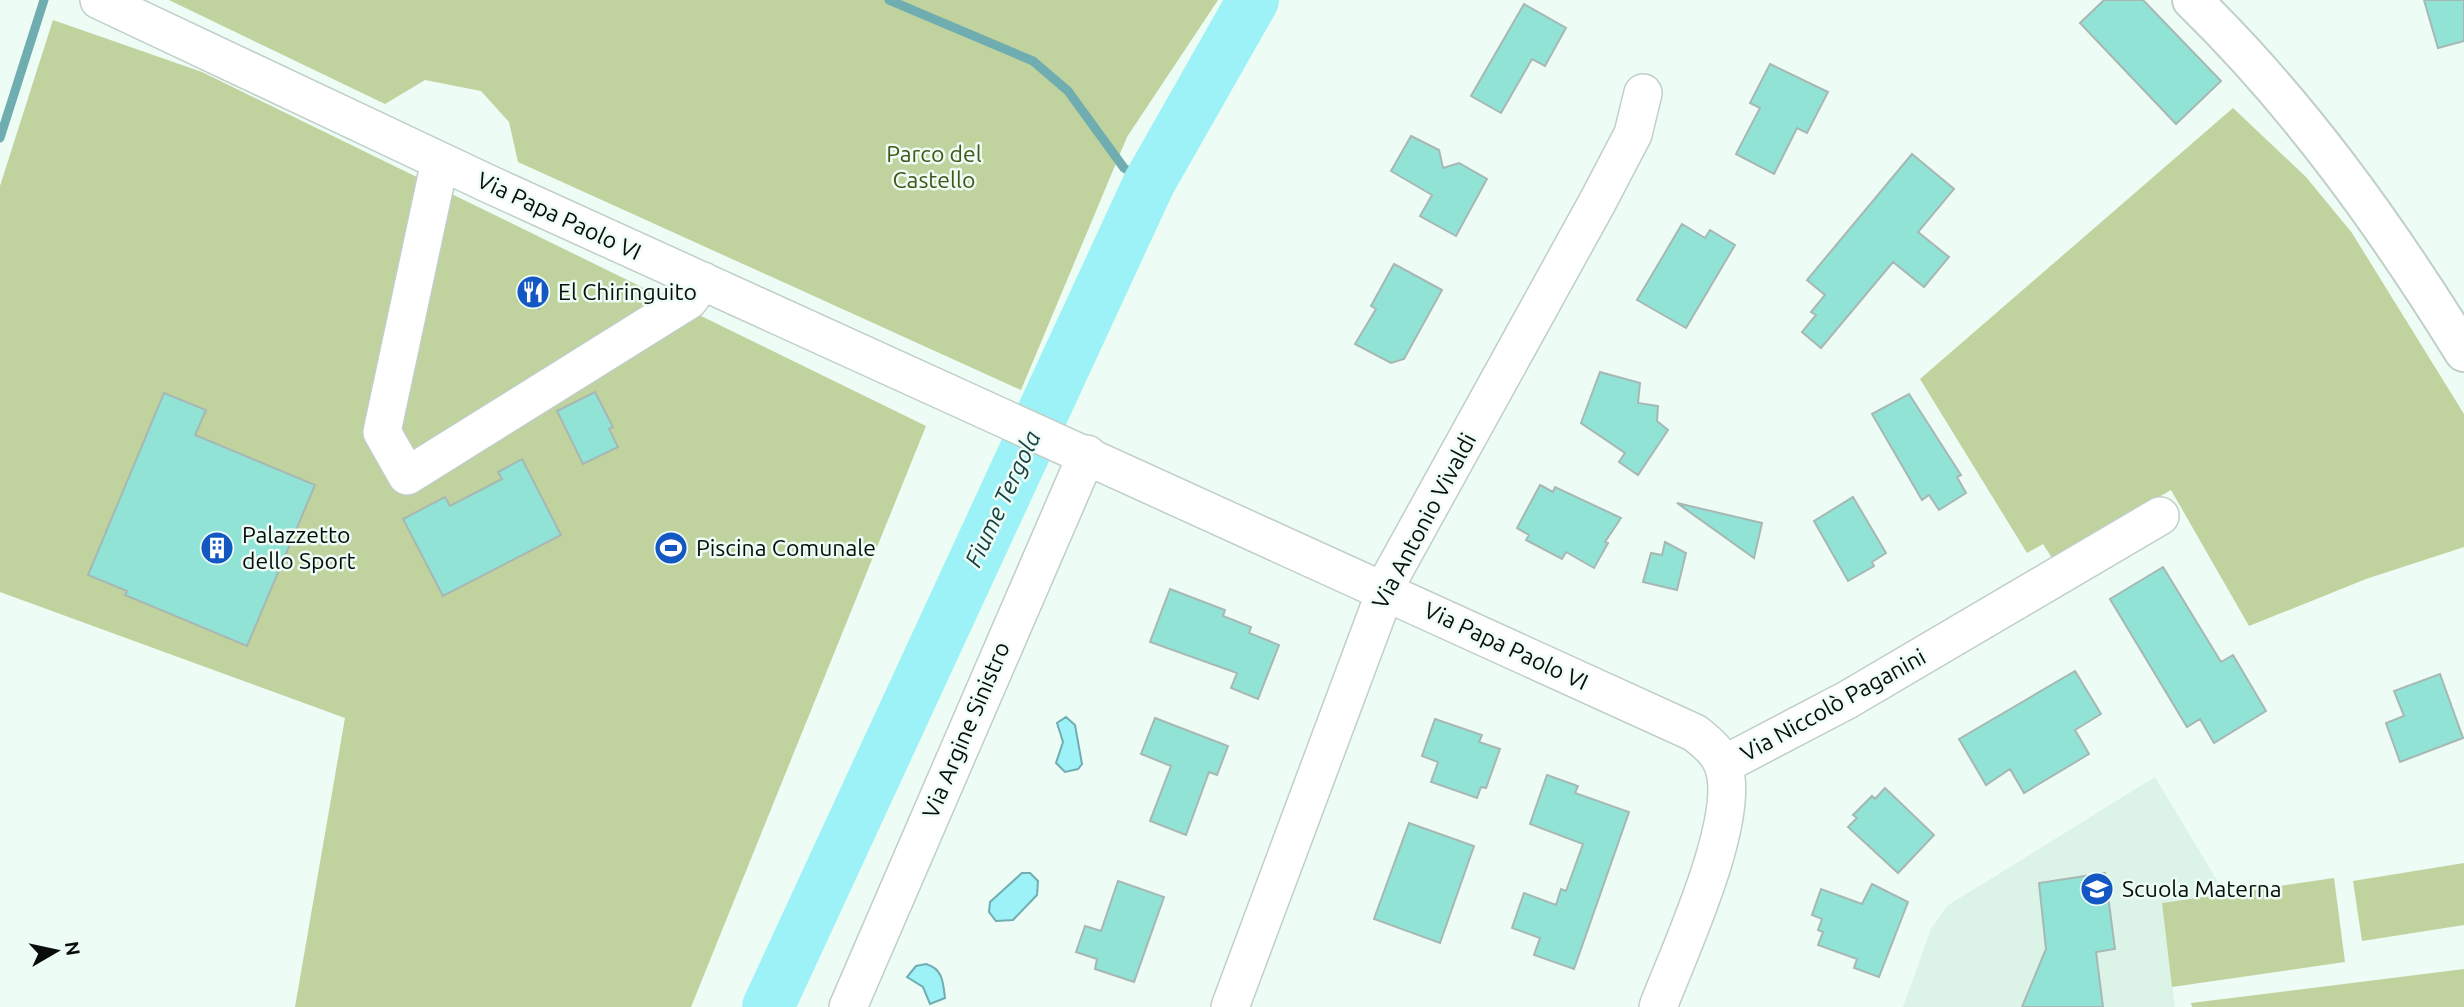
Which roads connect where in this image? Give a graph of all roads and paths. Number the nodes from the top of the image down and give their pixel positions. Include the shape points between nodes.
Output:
1 (99, 0) edge
2 (2192, 0) edge
3 (1643, 93) dead end
4 (440, 161) junction
5 (703, 281) junction
6 (2464, 352) edge
7 (1073, 449) junction
8 (2160, 516) dead end
9 (1385, 591) junction
10 (1723, 765) junction
11 (848, 1007) edge
12 (1230, 1007) edge
13 (1658, 1007) edge

1 - 4 street, Via Papa Paolo VI
2 - 6 main road via 2268,83 2372,210
3 - 9 street, Via Antonio Vivaldi via 1633,134 1604,190
4 - 5 street, Via Papa Paolo VI
4 - 5 street via 382,432 407,476 690,300
5 - 7 street, Via Papa Paolo VI
7 - 9 street, Via Papa Paolo VI
7 - 11 street, Via Argine Sinistro
8 - 10 street, Via Niccolò Paganini via 1847,700
9 - 10 street, Via Papa Paolo VI via 1695,733
9 - 12 street, Via Antonio Vivaldi
10 - 13 street, Via Niccolò Paganini via 1727,805 1723,829

